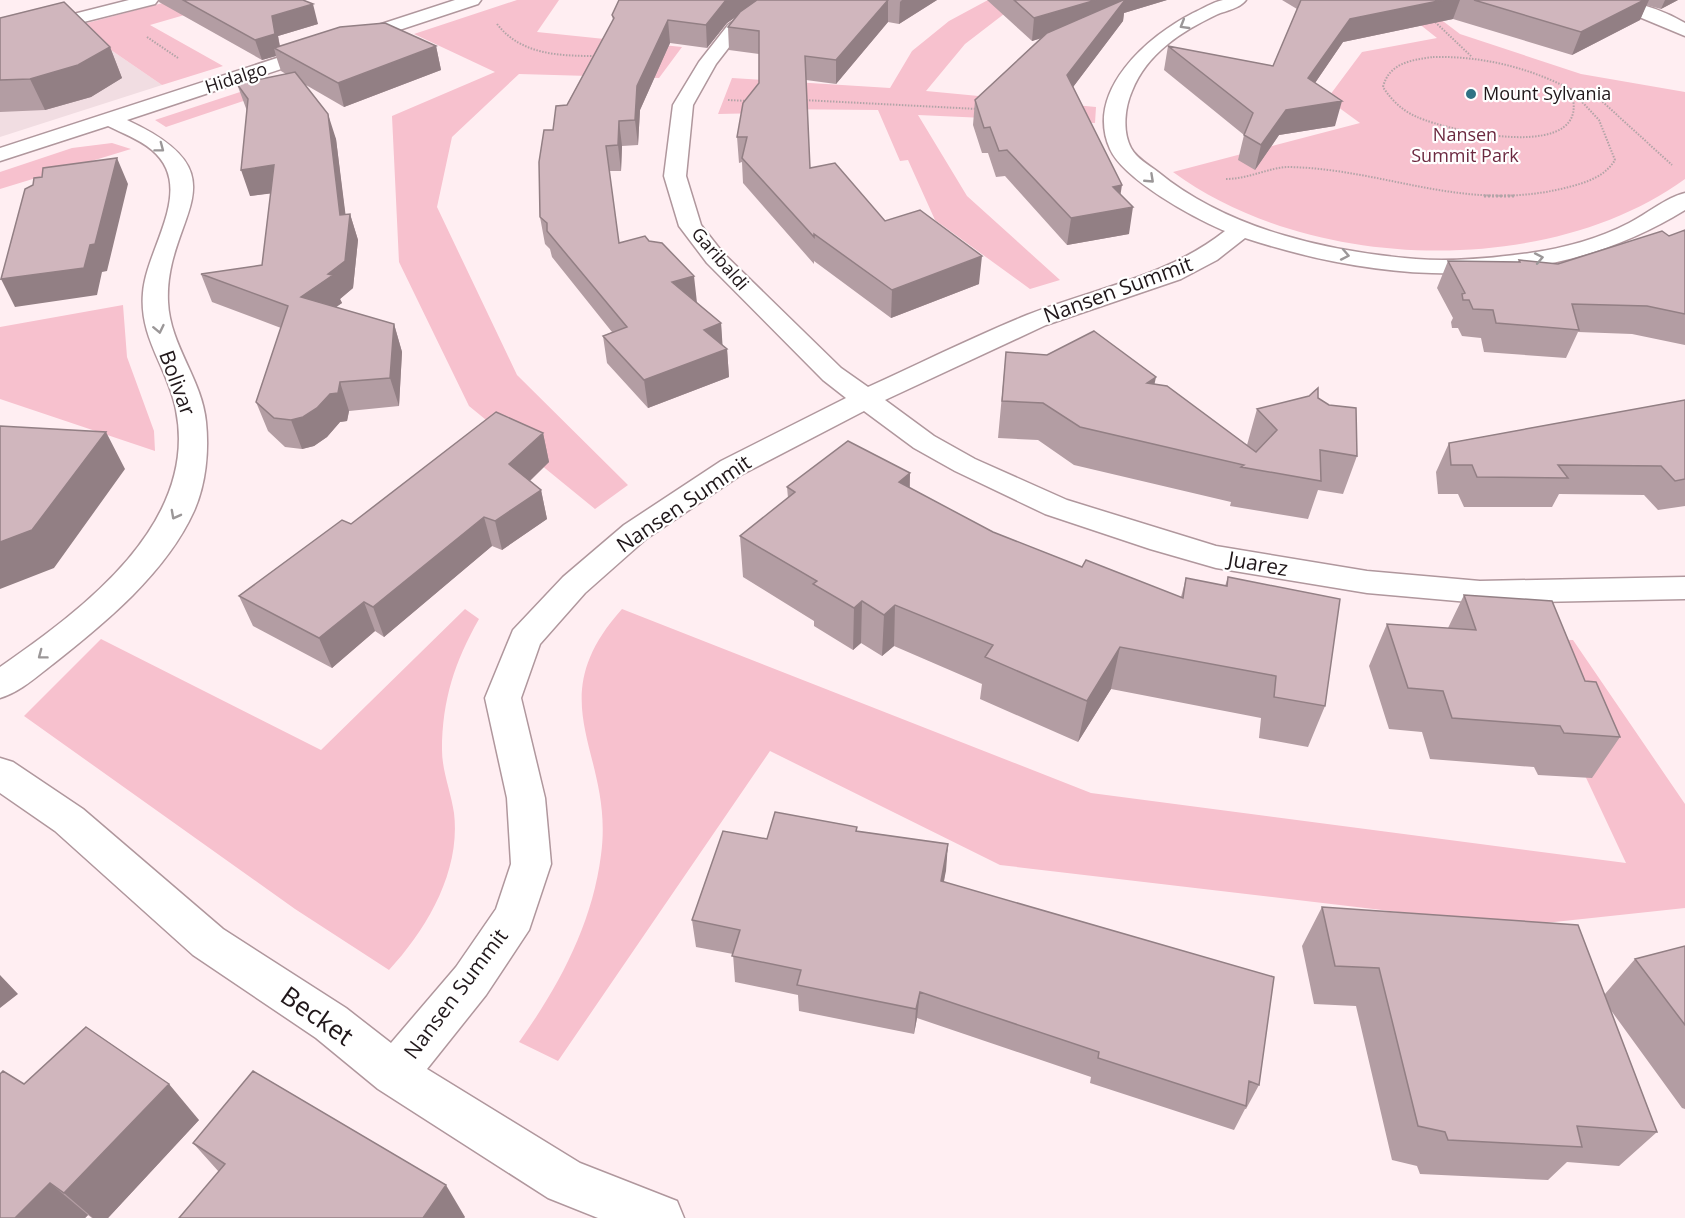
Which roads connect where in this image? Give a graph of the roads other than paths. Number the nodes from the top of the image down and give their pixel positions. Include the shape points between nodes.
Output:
1 (148, 0) edge
2 (472, 0) edge
3 (777, 0) edge
4 (1237, 0) edge
5 (1614, 0) edge
6 (40, 28) edge
7 (1685, 31) edge
8 (109, 119) junction
9 (0, 155) edge
10 (1685, 201) edge
11 (1240, 230) junction
12 (867, 398) junction
13 (1685, 588) edge
14 (0, 685) edge
15 (0, 773) edge
16 (394, 1074) junction
17 (660, 1218) edge

1 - 6 street
2 - 8 street, Hidalgo
3 - 12 street, Garibaldi via 734,29 708,62 683,105 675,176 690,226 715,258 832,374
4 -> 11 street via 1182,26 1145,55 1126,77 1115,114 1122,152 1160,188
5 - 7 street
8 - 9 street, Hidalgo
8 -> 14 street, Bolivar via 161,146 177,163 182,176 183,199 160,261 155,312 160,337 192,416 189,472 178,513 153,549 46,654
11 -> 10 street via 1288,244 1386,263 1438,267 1514,263 1618,237
11 - 12 street, Nansen Summit via 1209,255 1172,274 1036,320
12 - 13 street, Juarez via 924,442 1056,507 1216,557 1367,582 1480,592
12 - 16 street, Nansen Summit via 731,468 635,532 574,585 525,639 502,698 526,798 531,864 514,917 471,981
15 - 16 street, Becket via 69,820 208,942 331,1023
16 - 17 street, Becket via 565,1181

